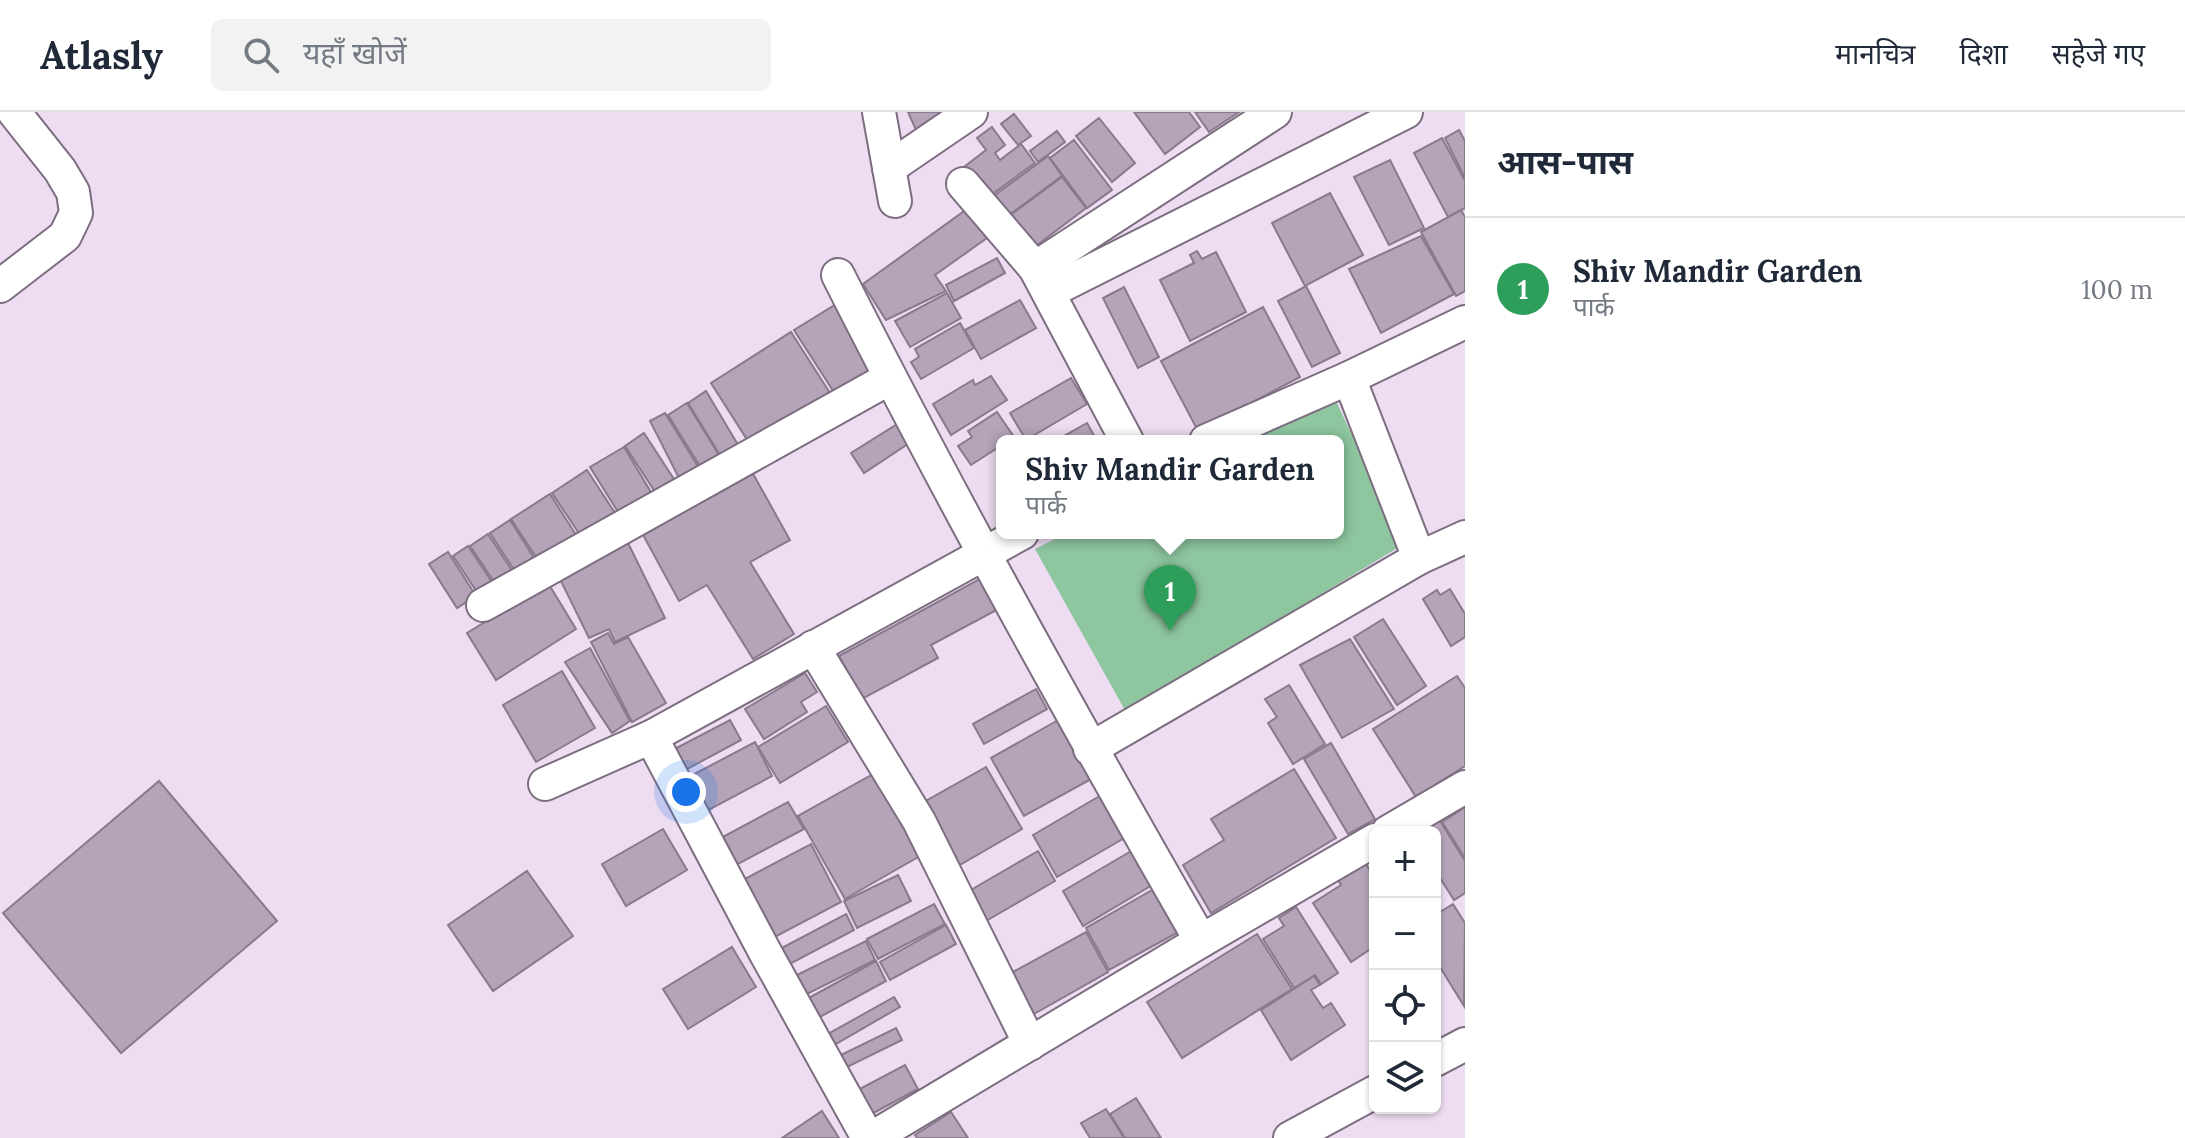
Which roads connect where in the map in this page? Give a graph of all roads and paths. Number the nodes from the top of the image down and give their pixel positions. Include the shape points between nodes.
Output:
1 (14, 112) edge
2 (879, 112) edge
3 (971, 112) edge
4 (1275, 112) edge
5 (1406, 112) edge
6 (889, 168) junction
7 (963, 184) dead end
8 (895, 201) dead end
9 (838, 275) dead end
10 (1042, 280) junction
11 (0, 286) edge
12 (1465, 322) edge
13 (890, 378) junction
14 (1349, 378) junction
15 (1124, 435) edge
16 (1220, 435) edge
17 (1465, 537) edge
18 (1011, 539) edge
19 (984, 553) junction
20 (1419, 558) junction
21 (483, 605) dead end
22 (813, 647) junction
23 (651, 737) junction
24 (1090, 749) junction
25 (545, 784) dead end
26 (1465, 787) edge
27 (1398, 826) edge
28 (1369, 843) edge
29 (1201, 941) junction
30 (1030, 1044) junction
31 (1465, 1044) edge
32 (1441, 1057) edge
33 (1369, 1095) edge
34 (870, 1138) edge
35 (1290, 1138) edge

1 - 11 street via 60,170 73,192 76,213 65,236
2 - 6 street
3 - 6 street
4 - 10 street
5 - 10 street
6 - 8 street
7 - 10 street
9 - 13 street
10 - 15 street
12 - 14 street
13 - 19 street
13 - 21 street
14 - 16 street
14 - 20 street
17 - 20 street
18 - 19 street
19 - 22 street
19 - 24 street
20 - 24 street
22 - 23 street
22 - 30 street via 919,821
23 - 25 street
23 - 34 street
24 - 29 street
26 - 27 street
28 - 29 street
29 - 30 street
30 - 34 street
31 - 32 street
33 - 35 street

